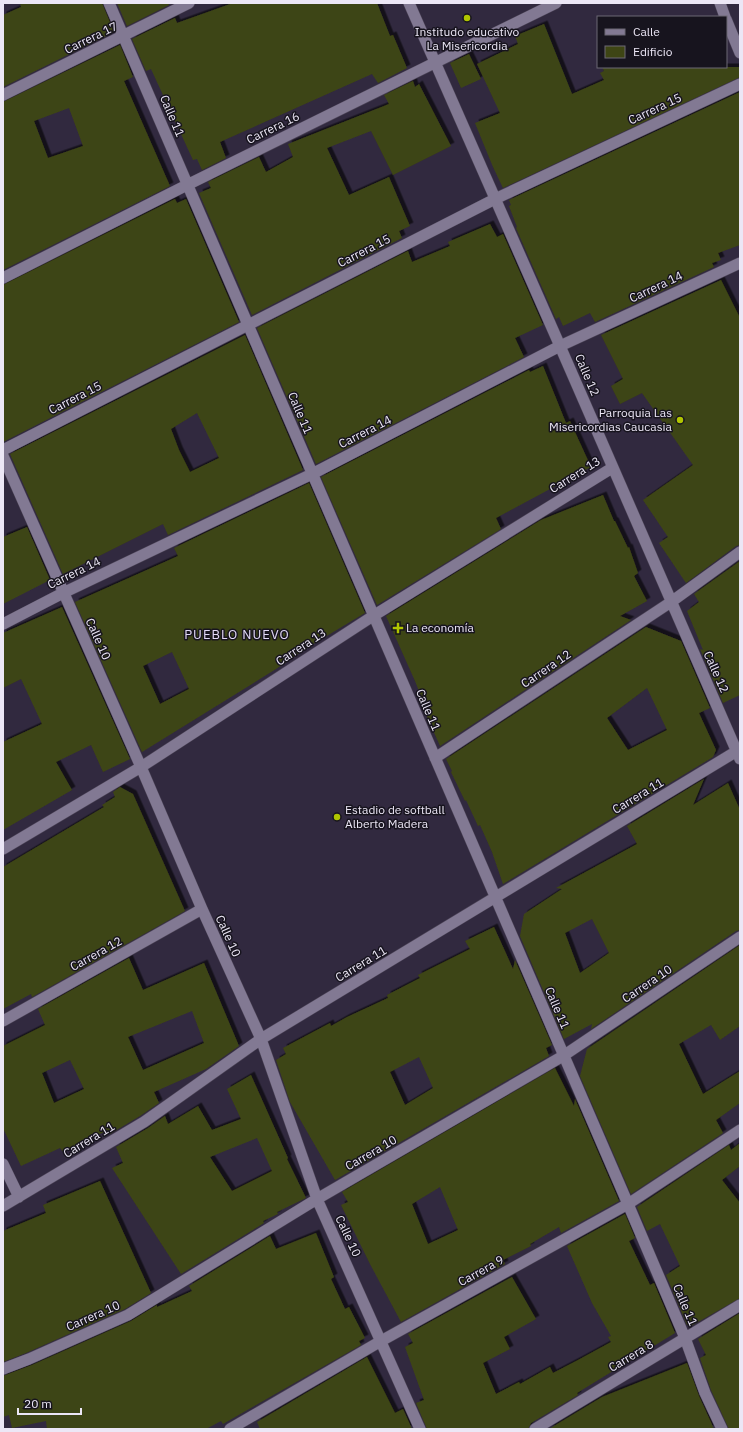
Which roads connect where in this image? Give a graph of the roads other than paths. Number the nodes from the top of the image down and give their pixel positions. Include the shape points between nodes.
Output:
1 (109, 3) edge
2 (190, 3) edge
3 (409, 3) edge
4 (556, 3) edge
5 (720, 3) edge
6 (725, 16) edge
7 (727, 20) edge
8 (123, 36) junction
9 (740, 53) edge
10 (435, 62) junction
11 (740, 84) edge
12 (3, 95) edge
13 (187, 185) junction
14 (495, 199) junction
15 (740, 263) edge
16 (3, 278) edge
17 (248, 325) junction
18 (560, 346) junction
19 (3, 450) edge
20 (3, 456) edge
21 (612, 468) junction
22 (312, 474) junction
23 (740, 552) edge
24 (63, 593) junction
25 (671, 602) junction
26 (373, 616) junction
27 (3, 624) edge
28 (738, 755) edge
29 (435, 758) junction
30 (141, 767) junction
31 (3, 849) edge
32 (495, 898) junction
33 (202, 909) junction
34 (740, 937) edge
35 (3, 1021) edge
36 (261, 1039) junction
37 (563, 1056) junction
38 (740, 1130) edge
39 (3, 1164) edge
40 (18, 1197) junction
41 (317, 1200) junction
42 (628, 1204) junction
43 (3, 1206) edge
44 (740, 1305) edge
45 (685, 1338) junction
46 (381, 1341) junction
47 (3, 1369) edge
48 (230, 1429) edge
49 (420, 1429) edge
50 (535, 1429) edge
51 (722, 1429) edge

1 - 8 street, Calle 11
2 - 8 street, Carrera 17
3 - 10 street, Calle 12
4 - 10 street, Carrera 16
5 - 6 street
7 - 9 street
8 - 12 street, Carrera 17
8 - 13 street, Calle 11
10 - 13 street, Carrera 16
10 - 14 street, Calle 12
11 - 14 street, Carrera 15
13 - 16 street, Carrera 16
13 - 17 street, Calle 11
14 - 17 street, Carrera 15
14 - 18 street, Calle 12
15 - 18 street, Carrera 14
17 - 19 street, Carrera 15
17 - 22 street, Calle 11
18 - 21 street, Calle 12
18 - 22 street, Carrera 14
20 - 24 street, Calle 10
21 - 25 street, Calle 12
21 - 26 street, Carrera 13
22 - 24 street, Carrera 14
22 - 26 street, Calle 11
23 - 25 street, Carrera 12
24 - 27 street, Carrera 14
24 - 30 street, Calle 10
25 - 28 street, Calle 12
25 - 29 street, Carrera 12
26 - 29 street, Calle 11
26 - 30 street, Carrera 13
28 - 32 street, Carrera 11
29 - 32 street, Calle 11
30 - 31 street, Carrera 13
30 - 33 street, Calle 10
32 - 36 street, Carrera 11
32 - 37 street, Calle 11
33 - 35 street, Carrera 12
33 - 36 street, Calle 10
34 - 37 street, Carrera 10
36 - 40 street, Carrera 11 via 144,1122
36 - 41 street, Calle 10
37 - 41 street, Carrera 10
37 - 42 street, Calle 11
38 - 42 street, Carrera 9
39 - 40 street
40 - 43 street, Carrera 11
41 - 46 street, Calle 10
41 - 47 street, Carrera 10 via 128,1315
42 - 45 street, Calle 11
42 - 46 street, Carrera 9
44 - 45 street, Carrera 8
45 - 50 street, Carrera 8
45 - 51 street, Calle 11
46 - 48 street, Carrera 9
46 - 49 street, Calle 10

